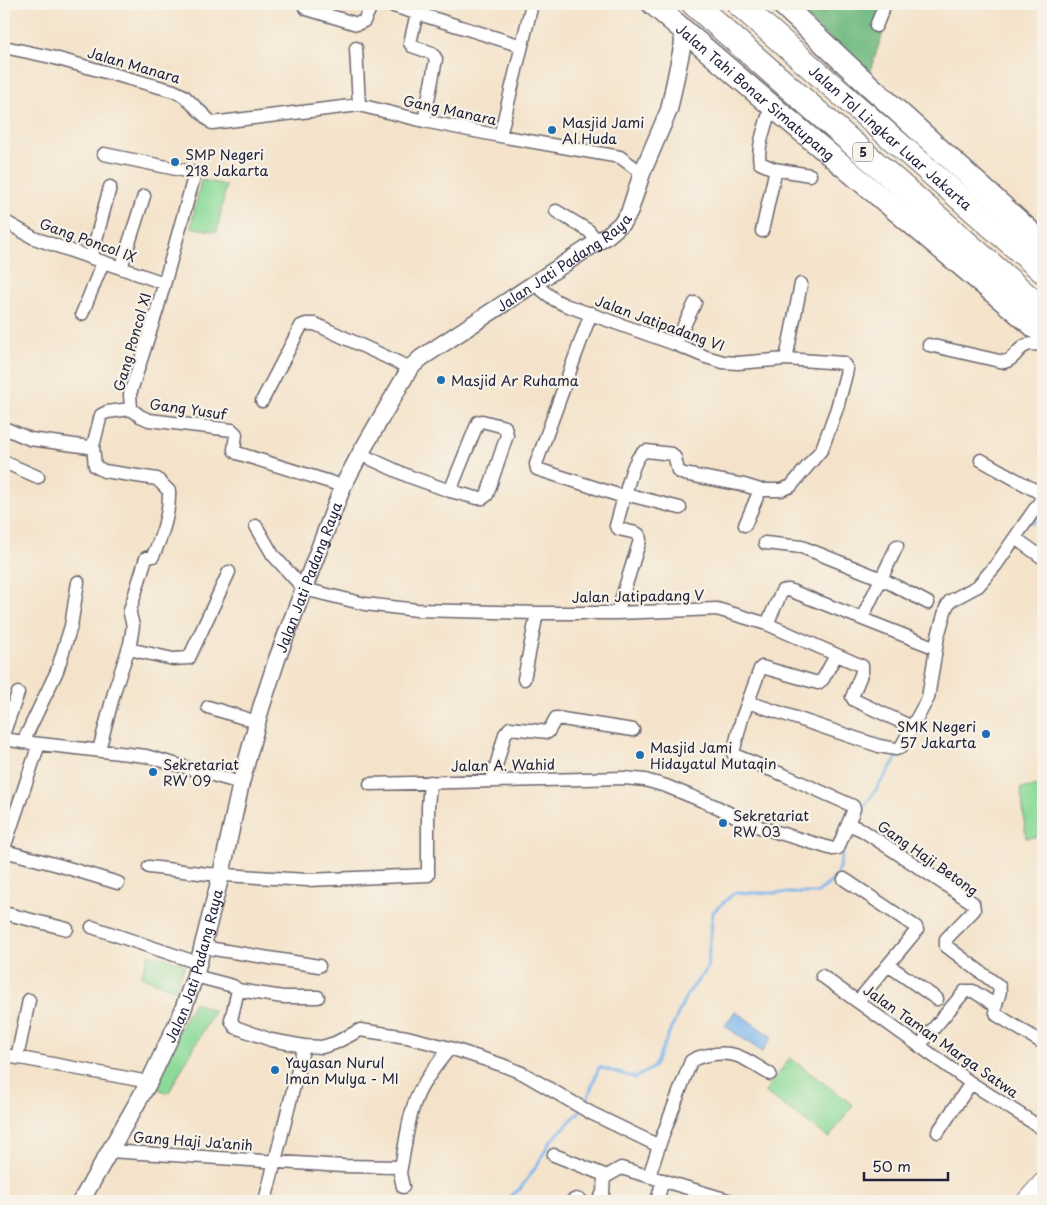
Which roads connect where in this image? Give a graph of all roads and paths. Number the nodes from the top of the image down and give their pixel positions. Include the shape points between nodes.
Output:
1 (302, 4) edge
2 (372, 4) edge
3 (387, 4) edge
4 (532, 4) edge
5 (654, 4) edge
6 (694, 4) edge
7 (739, 4) edge
8 (782, 4) edge
9 (885, 4) edge
10 (418, 13) junction
11 (876, 26) dead end
12 (682, 29) junction
13 (700, 44) junction
14 (522, 46) junction
15 (4, 48) edge
16 (356, 48) dead end
17 (680, 57) junction
18 (359, 105) junction
19 (772, 106) junction
20 (246, 120) joint
21 (424, 121) junction
22 (500, 136) junction
23 (104, 154) dead end
24 (774, 169) junction
25 (642, 173) junction
26 (810, 175) dead end
27 (110, 187) dead end
28 (144, 196) dead end
29 (556, 211) dead end
30 (4, 221) edge
31 (762, 231) dead end
32 (598, 242) junction
33 (1043, 243) edge
34 (97, 260) junction
35 (121, 268) junction
36 (1043, 271) edge
37 (164, 283) junction
38 (534, 284) junction
39 (801, 284) dead end
40 (694, 304) dead end
41 (1043, 310) edge
42 (82, 314) dead end
43 (591, 314) junction
44 (1043, 334) edge
45 (675, 344) junction
46 (929, 345) dead end
47 (1043, 345) edge
48 (786, 359) junction
49 (410, 368) junction
50 (262, 401) dead end
51 (131, 404) junction
52 (4, 428) edge
53 (93, 446) junction
54 (360, 454) junction
55 (981, 460) dead end
56 (4, 462) edge
57 (38, 477) dead end
58 (343, 486) junction
59 (450, 490) junction
60 (760, 490) junction
61 (624, 496) junction
62 (680, 508) dead end
63 (745, 524) dead end
64 (256, 526) dead end
65 (1018, 540) junction
66 (765, 543) dead end
67 (897, 546) dead end
68 (1043, 558) edge
69 (229, 572) dead end
70 (882, 579) junction
71 (78, 582) dead end
72 (304, 590) junction
73 (928, 603) dead end
74 (537, 613) junction
75 (617, 613) junction
76 (862, 618) junction
77 (767, 624) junction
78 (936, 648) junction
79 (129, 649) junction
80 (836, 655) junction
81 (524, 679) dead end
82 (18, 693) dead end
83 (748, 702) junction
84 (208, 707) dead end
85 (257, 722) junction
86 (912, 727) junction
87 (633, 730) dead end
88 (4, 732) edge
89 (4, 738) edge
90 (23, 742) junction
91 (39, 744) junction
92 (99, 750) junction
93 (492, 781) junction
94 (241, 782) junction
95 (430, 782) junction
96 (370, 784) dead end
97 (849, 824) junction
98 (4, 850) edge
99 (149, 867) dead end
100 (222, 875) junction
101 (844, 879) dead end
102 (118, 883) dead end
103 (4, 913) edge
104 (92, 927) dead end
105 (67, 929) dead end
106 (203, 946) junction
107 (888, 965) junction
108 (319, 966) dead end
109 (196, 969) junction
110 (822, 976) dead end
111 (238, 990) junction
112 (318, 997) dead end
113 (938, 999) dead end
114 (29, 1000) dead end
115 (858, 1001) junction
116 (995, 1005) junction
117 (1043, 1043) edge
118 (304, 1046) junction
119 (919, 1046) junction
120 (450, 1048) junction
121 (4, 1055) edge
122 (17, 1058) junction
123 (770, 1074) dead end
124 (149, 1082) junction
125 (971, 1084) junction
126 (1043, 1129) edge
127 (938, 1132) dead end
128 (658, 1146) junction
129 (109, 1151) junction
130 (554, 1155) dead end
131 (275, 1162) junction
132 (401, 1167) junction
133 (604, 1175) junction
134 (649, 1176) junction
135 (663, 1180) junction
136 (1043, 1183) edge
137 (403, 1187) dead end
138 (80, 1201) edge
139 (265, 1201) edge
140 (572, 1201) edge
141 (582, 1201) edge
142 (598, 1201) edge
143 (657, 1201) edge
144 (731, 1201) edge
145 (1027, 1201) edge

1 - 2 street via 306,9 357,24 364,20
3 - 10 street
4 - 14 street
5 - 12 highway, Jalan Tahi Bonar Simatupang
6 - 41 highway, 5
7 - 36 highway, Jalan Tol Lingkar Luar Jakarta / 5
8 - 33 highway
9 - 11 street
10 - 14 street
10 - 21 street via 410,43 432,53 436,59
12 - 13 highway, Jalan Tahi Bonar Simatupang
12 - 17 street, Jalan Jati Padang Raya
13 - 17 street via 689,47
13 - 19 highway, Jalan Tahi Bonar Simatupang
14 - 22 street
15 - 20 street, Jalan Manara via 51,57 174,91 184,96 210,122
16 - 18 street
17 - 25 street, Jalan Jati Padang Raya via 669,110
18 - 20 street, Gang Manara
18 - 21 street, Gang Manara
19 - 24 street via 759,160 762,165
19 - 44 highway, Jalan Tahi Bonar Simatupang
21 - 22 street, Gang Manara
22 - 25 street, Gang Manara via 620,157
23 - 37 street, Gang Poncol XI via 194,175
24 - 26 street
24 - 31 street
25 - 32 street, Jalan Jati Padang Raya via 633,204 624,220
27 - 34 street
28 - 35 street
29 - 32 street via 589,231
30 - 34 street, Gang Poncol IX via 34,238
32 - 38 street, Jalan Jati Padang Raya
34 - 35 street, Gang Poncol IX
34 - 42 street
35 - 37 street, Gang Poncol IX
37 - 51 street, Gang Poncol XI
38 - 43 street, Jalan Jatipadang VI via 555,300
38 - 49 street, Jalan Jati Padang Raya
39 - 48 street
40 - 45 street
43 - 45 street, Jalan Jatipadang VI
43 - 61 street via 536,464 541,471
45 - 48 street, Jalan Jatipadang VI via 723,362
46 - 47 street via 1004,362 1011,360 1019,349 1028,344
48 - 60 street, Jalan Jatipadang VI via 844,363 847,369 822,448 791,486 781,490
49 - 50 street via 315,324 303,324
49 - 54 street, Jalan Jati Padang Raya
51 - 53 street, Gang Yusuf via 101,415
51 - 58 street, Gang Yusuf via 140,416 149,420 232,430 236,434 234,450 237,454
52 - 53 street via 30,439
53 - 79 street via 95,466 104,471 157,479 168,491 159,543 153,556 146,558 130,610 133,632
54 - 58 street, Jalan Jati Padang Raya
54 - 59 street via 408,476
55 - 65 street via 1040,493 1041,500
56 - 57 street
58 - 72 street, Jalan Jati Padang Raya
59 - 59 street via 477,498 487,495 507,436 505,427 478,422
60 - 61 street via 684,474 678,471 672,454 646,450 638,456
60 - 63 street
61 - 62 street
61 - 75 street via 616,526 636,533 640,540
64 - 72 street via 273,555
65 - 68 street
65 - 78 street via 978,586 950,601
66 - 70 street via 802,547
67 - 70 street
69 - 79 street via 189,658 174,659
70 - 73 street
70 - 76 street
71 - 90 street via 71,626 57,671
72 - 74 street, Jalan Jatipadang V via 365,604 417,610
72 - 85 street, Jalan Jati Padang Raya
74 - 75 street, Jalan Jatipadang V
74 - 81 street
75 - 77 street, Jalan Jatipadang V via 717,609
76 - 77 street via 786,590 782,591
76 - 78 street
77 - 80 street, Jalan Jatipadang V
78 - 86 street via 928,698
79 - 92 street
80 - 83 street via 823,680 818,683 762,667
80 - 86 street, Jalan Jatipadang V via 863,668 852,697 854,700
82 - 88 street
83 - 86 street via 896,749 901,747
83 - 97 street via 734,755 850,804 854,809
84 - 85 street
85 - 94 street, Jalan Jati Padang Raya
87 - 93 street via 556,718 548,732 510,728 505,734
89 - 90 street
90 - 91 street
91 - 92 street
91 - 98 street
92 - 94 street via 154,758
93 - 95 street, Jalan A. Wahid
93 - 97 street, Jalan A. Wahid via 645,780 688,794 753,825 833,849 839,846
94 - 100 street, Jalan Jati Padang Raya
95 - 96 street, Jalan A. Wahid
95 - 100 street via 428,875 307,880
97 - 116 street, Gang Haji Betong via 973,904 974,910 945,943 999,986
98 - 102 street
99 - 100 street
100 - 106 street, Jalan Jati Padang Raya
101 - 107 street via 917,929
103 - 105 street
104 - 109 street
106 - 108 street
106 - 109 street, Jalan Jati Padang Raya
107 - 113 street
107 - 115 street
109 - 111 street
109 - 124 street, Jalan Jati Padang Raya via 175,1030
110 - 115 street, Jalan Taman Marga Satwa
111 - 112 street via 283,997
111 - 118 street via 232,1025 271,1040
114 - 122 street
115 - 119 street, Jalan Taman Marga Satwa
116 - 117 street via 998,1015
116 - 119 street via 973,991 965,991
118 - 120 street via 334,1044 357,1030 407,1037
118 - 131 street
119 - 125 street, Jalan Taman Marga Satwa
120 - 128 street via 524,1074 591,1113
120 - 132 street via 418,1093
121 - 122 street
122 - 124 street
123 - 128 street via 737,1054 721,1052 696,1057 687,1069
124 - 129 street, Jalan Jati Padang Raya
125 - 126 street, Jalan Taman Marga Satwa
125 - 127 street
128 - 134 street
129 - 131 street, Gang Haji Ja'anih
129 - 138 street, Jalan Jati Padang Raya
130 - 133 street
131 - 132 street, Gang Haji Ja'anih
131 - 139 street
132 - 137 street
133 - 134 street via 621,1168
133 - 142 street via 603,1193
134 - 135 street
135 - 143 street
135 - 144 street
136 - 145 main road
140 - 141 street

